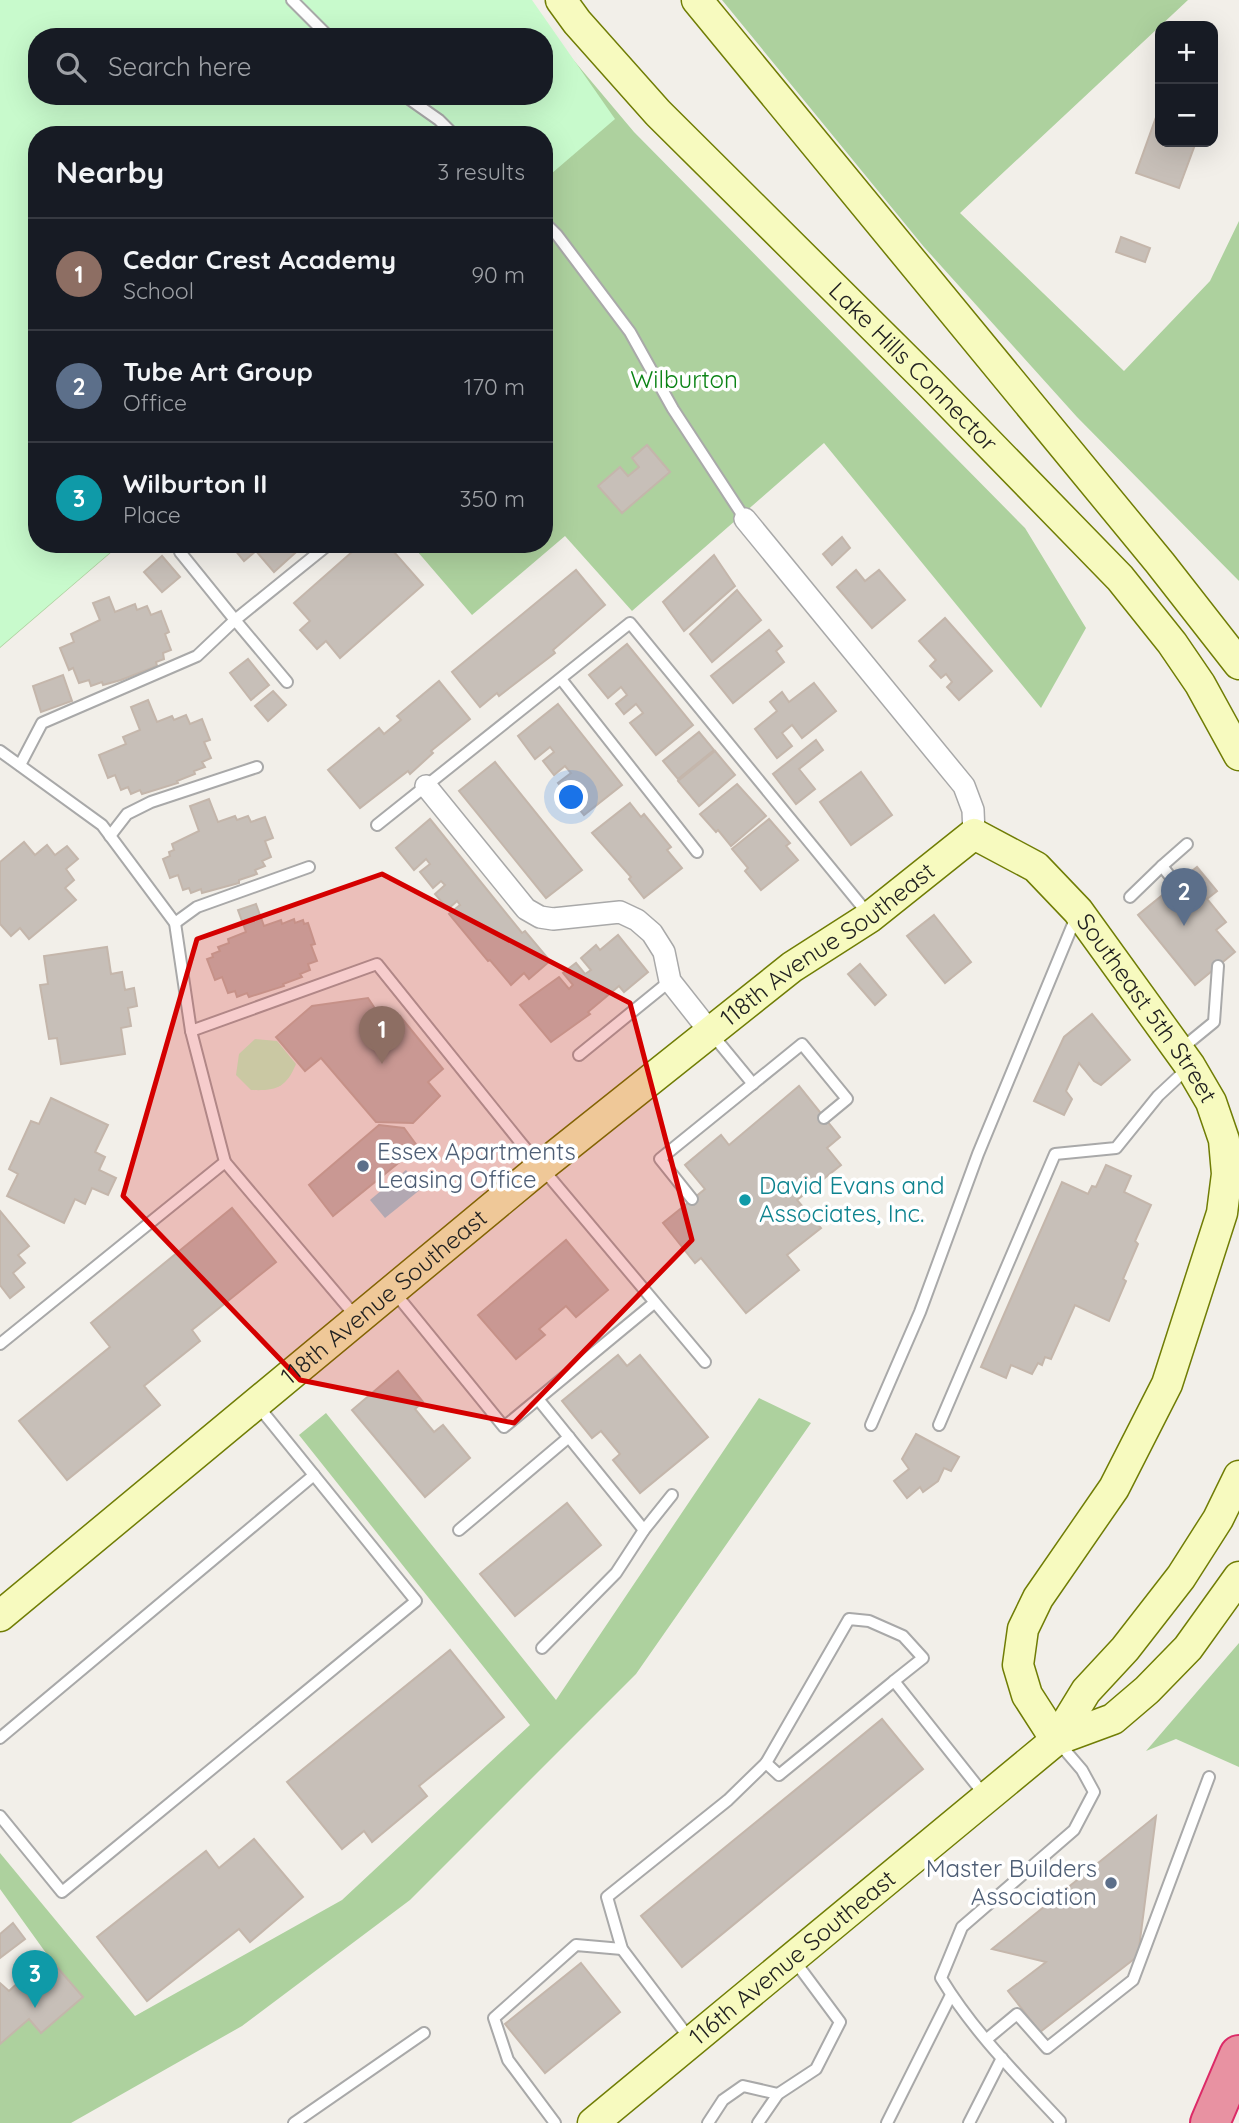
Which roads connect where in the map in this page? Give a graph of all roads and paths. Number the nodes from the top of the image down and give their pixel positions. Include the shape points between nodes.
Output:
1 (292, 0) edge
2 (561, 0) edge
3 (698, 0) edge
4 (320, 28) edge
5 (417, 105) edge
6 (445, 126) edge
7 (553, 231) edge
8 (745, 519) joint
9 (181, 553) edge
10 (319, 553) edge
11 (235, 620) junction
12 (1239, 664) edge
13 (561, 679) junction
14 (287, 682) dead end
15 (0, 751) edge
16 (1239, 755) edge
17 (20, 765) junction
18 (257, 767) dead end
19 (426, 786) junction
20 (377, 825) dead end
21 (974, 834) junction
22 (110, 836) junction
23 (1187, 844) dead end
24 (697, 852) dead end
25 (1162, 866) junction
26 (309, 867) dead end
27 (1175, 884) dead end
28 (1130, 897) dead end
29 (1079, 911) junction
30 (870, 917) junction
31 (175, 923) junction
32 (1218, 966) dead end
33 (670, 981) junction
34 (191, 1031) junction
35 (711, 1033) junction
36 (579, 1055) dead end
37 (1184, 1058) junction
38 (753, 1084) junction
39 (824, 1118) dead end
40 (225, 1162) junction
41 (541, 1167) junction
42 (692, 1199) dead end
43 (393, 1290) junction
44 (654, 1303) junction
45 (358, 1319) junction
46 (0, 1344) edge
47 (705, 1362) dead end
48 (538, 1399) junction
49 (256, 1403) junction
50 (871, 1425) dead end
51 (939, 1425) dead end
52 (569, 1437) junction
53 (314, 1475) junction
54 (1239, 1476) edge
55 (672, 1495) dead end
56 (459, 1530) dead end
57 (644, 1530) junction
58 (1239, 1577) edge
59 (0, 1616) edge
60 (542, 1648) dead end
61 (894, 1681) junction
62 (0, 1738) edge
63 (1056, 1740) junction
64 (766, 1763) junction
65 (1209, 1777) dead end
66 (987, 1799) junction
67 (0, 1816) edge
68 (622, 1949) junction
69 (793, 1959) junction
70 (951, 1995) junction
71 (424, 2033) dead end
72 (987, 2039) junction
73 (692, 2042) junction
74 (1239, 2055) edge
75 (1002, 2058) junction
76 (778, 2094) junction
77 (593, 2122) edge
78 (294, 2123) edge
79 (555, 2123) edge
80 (708, 2123) edge
81 (758, 2123) edge
82 (887, 2123) edge
83 (969, 2123) edge
84 (1059, 2123) edge
85 (1210, 2123) edge

1 - 4 lane
2 - 16 main road, Lake Hills Connector via 658,113 1120,578 1172,643
3 - 12 main road
5 - 6 lane
7 - 8 lane via 630,332 673,409
8 - 21 street via 964,786 973,810
9 - 11 lane
10 - 11 lane
11 - 14 lane
11 - 17 lane via 197,656 42,723
13 - 19 lane
13 - 24 lane
13 - 30 lane via 630,622
15 - 17 lane
17 - 22 lane via 102,825
18 - 22 lane via 151,802 127,814
19 - 20 lane
19 - 33 street via 526,909 540,918 620,912 637,920 664,952
21 - 29 main road, Southeast 5th Street via 1036,867
21 - 30 main road, 118th Avenue Southeast
22 - 31 lane
23 - 25 lane
25 - 27 lane
25 - 28 lane
26 - 31 lane via 197,906
29 - 37 main road, Southeast 5th Street
29 - 50 lane
30 - 35 main road, 118th Avenue Southeast via 792,967
31 - 34 lane
32 - 37 lane via 1214,1022
33 - 35 street
33 - 36 lane
34 - 40 lane
34 - 41 lane via 377,964
35 - 38 lane
35 - 41 main road, 118th Avenue Southeast
37 - 51 lane via 1116,1148 1055,1154
37 - 63 main road, Southeast 5th Street via 1211,1102 1224,1140 1227,1174 1222,1213 1167,1384 1114,1488 1038,1598 1023,1629 1018,1665 1027,1695
38 - 39 lane via 802,1044 846,1099
38 - 42 lane via 660,1159
40 - 45 lane
40 - 46 lane
41 - 43 main road, 118th Avenue Southeast
41 - 44 lane
43 - 45 main road, 118th Avenue Southeast
43 - 48 lane via 504,1427
44 - 47 lane
44 - 48 lane
45 - 49 main road, 118th Avenue Southeast
48 - 52 lane
49 - 53 lane
49 - 59 main road, 118th Avenue Southeast
52 - 56 lane
52 - 57 lane
53 - 62 lane
53 - 67 lane via 416,1601 62,1892
54 - 63 main road, 116th Avenue Southeast via 1181,1577 1086,1691
55 - 57 lane
57 - 60 lane via 616,1573
58 - 63 main road, 116th Avenue Southeast via 1188,1647 1147,1690 1113,1719
61 - 64 lane via 779,1775
61 - 64 lane via 923,1658 903,1636 869,1621 849,1619
61 - 66 lane
63 - 66 main road, 116th Avenue Southeast
63 - 70 lane via 1094,1792 1074,1830 962,1927 941,1978
64 - 68 lane via 728,1800 607,1897
65 - 72 lane via 1133,1980 1047,2048 1017,2014
66 - 69 main road, 116th Avenue Southeast
68 - 73 lane
68 - 79 lane via 576,1945 494,2018 508,2060
69 - 73 main road, 116th Avenue Southeast
69 - 76 lane via 840,2022 816,2069
70 - 72 lane
70 - 82 lane
71 - 78 lane
72 - 75 lane
73 - 77 main road, 116th Avenue Southeast
74 - 85 highway
75 - 83 lane
75 - 84 lane
76 - 80 lane via 743,2086 723,2100
76 - 81 lane

